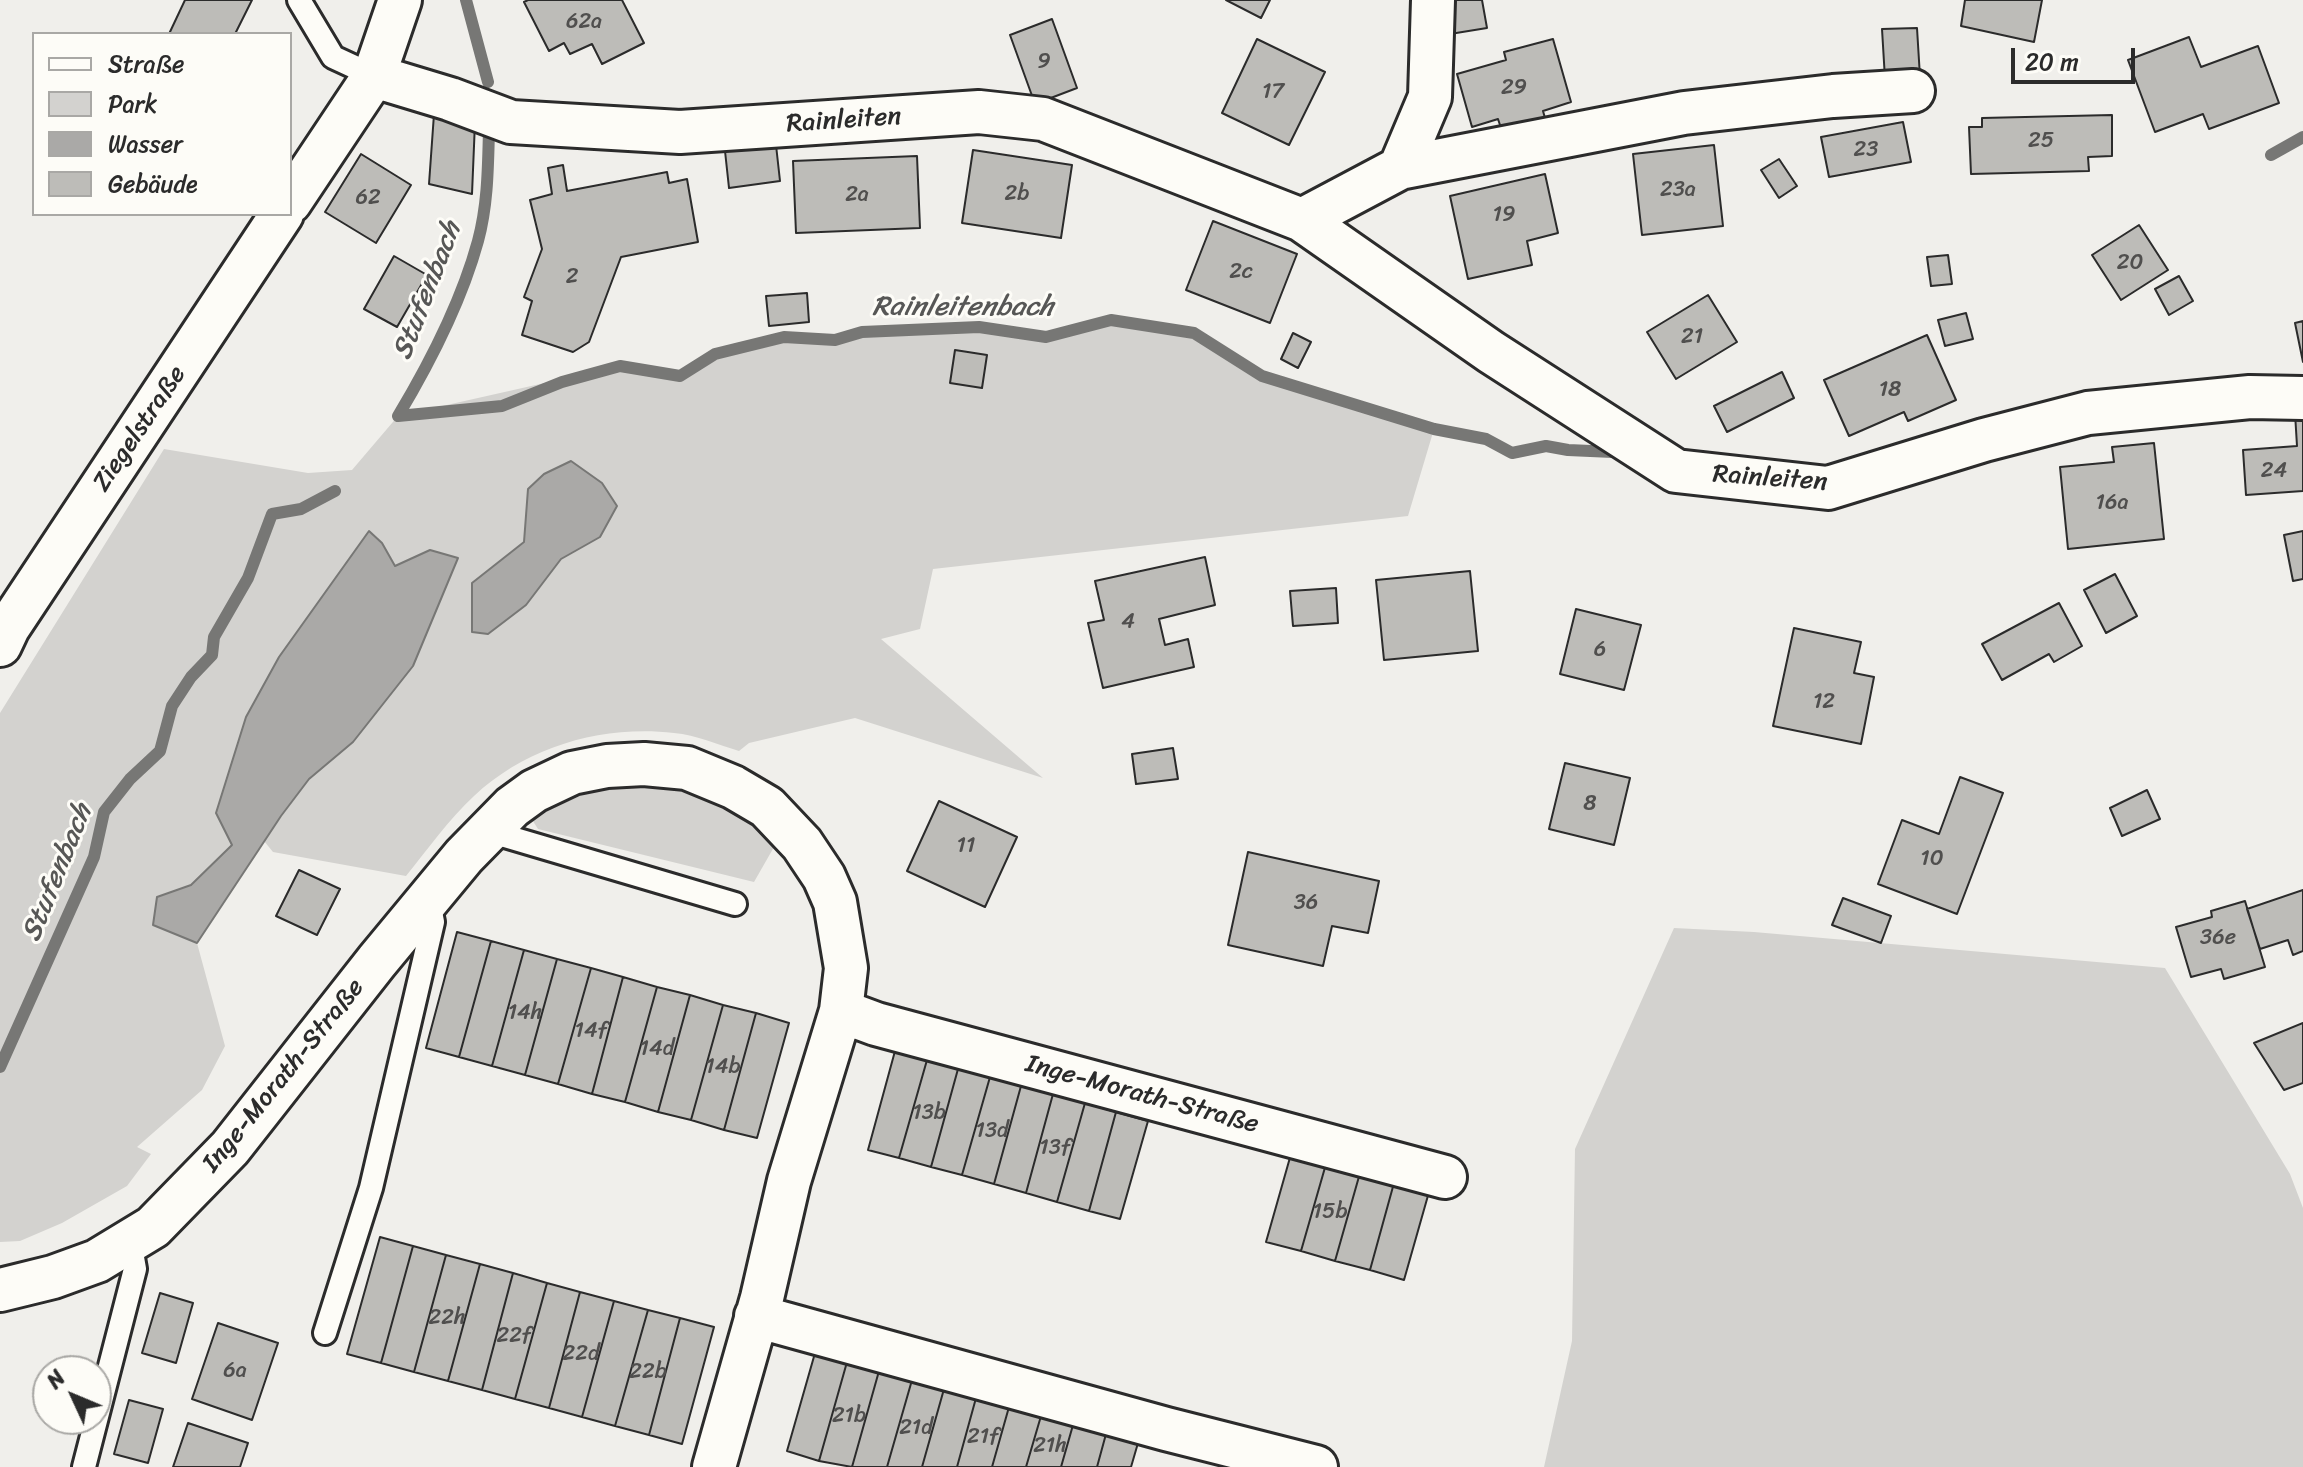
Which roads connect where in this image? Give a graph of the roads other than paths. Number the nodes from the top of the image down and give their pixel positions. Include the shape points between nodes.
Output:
1 (299, 0) edge
2 (400, 0) edge
3 (1433, 0) edge
4 (374, 76) junction
5 (1913, 91) dead end
6 (1400, 168) junction
7 (292, 199) edge
8 (281, 216) edge
9 (1302, 220) junction
10 (2303, 398) edge
11 (0, 645) edge
12 (488, 831) junction
13 (429, 901) junction
14 (735, 904) dead end
15 (841, 1011) junction
16 (1445, 1177) dead end
17 (130, 1241) junction
18 (0, 1290) edge
19 (756, 1316) junction
20 (325, 1333) dead end
21 (84, 1467) edge
22 (714, 1467) edge
23 (1316, 1467) edge

1 - 4 lane via 333,57
2 - 4 street
3 - 6 street via 1430,97
4 - 7 street
4 - 9 street, Rainleiten via 526,123 680,132 979,112 1043,119
5 - 6 street via 1684,113
6 - 9 street
8 - 11 street, Ziegelstraße
9 - 10 street, Rainleiten via 1491,352 1676,471 1828,488 2088,413 2250,397
12 - 13 street, Inge-Morath-Straße
12 - 14 lane
12 - 15 street, Inge-Morath-Straße via 534,791 572,773 607,766 687,768 733,787 787,825 824,877 835,902 846,968
13 - 17 street, Inge-Morath-Straße via 230,1148 153,1227
13 - 20 lane via 433,922 371,1188
15 - 16 street, Inge-Morath-Straße
15 - 19 street, Inge-Morath-Straße via 789,1181
17 - 18 street, Inge-Morath-Straße via 97,1261
17 - 21 lane via 135,1269
19 - 22 street, Inge-Morath-Straße
19 - 23 street

